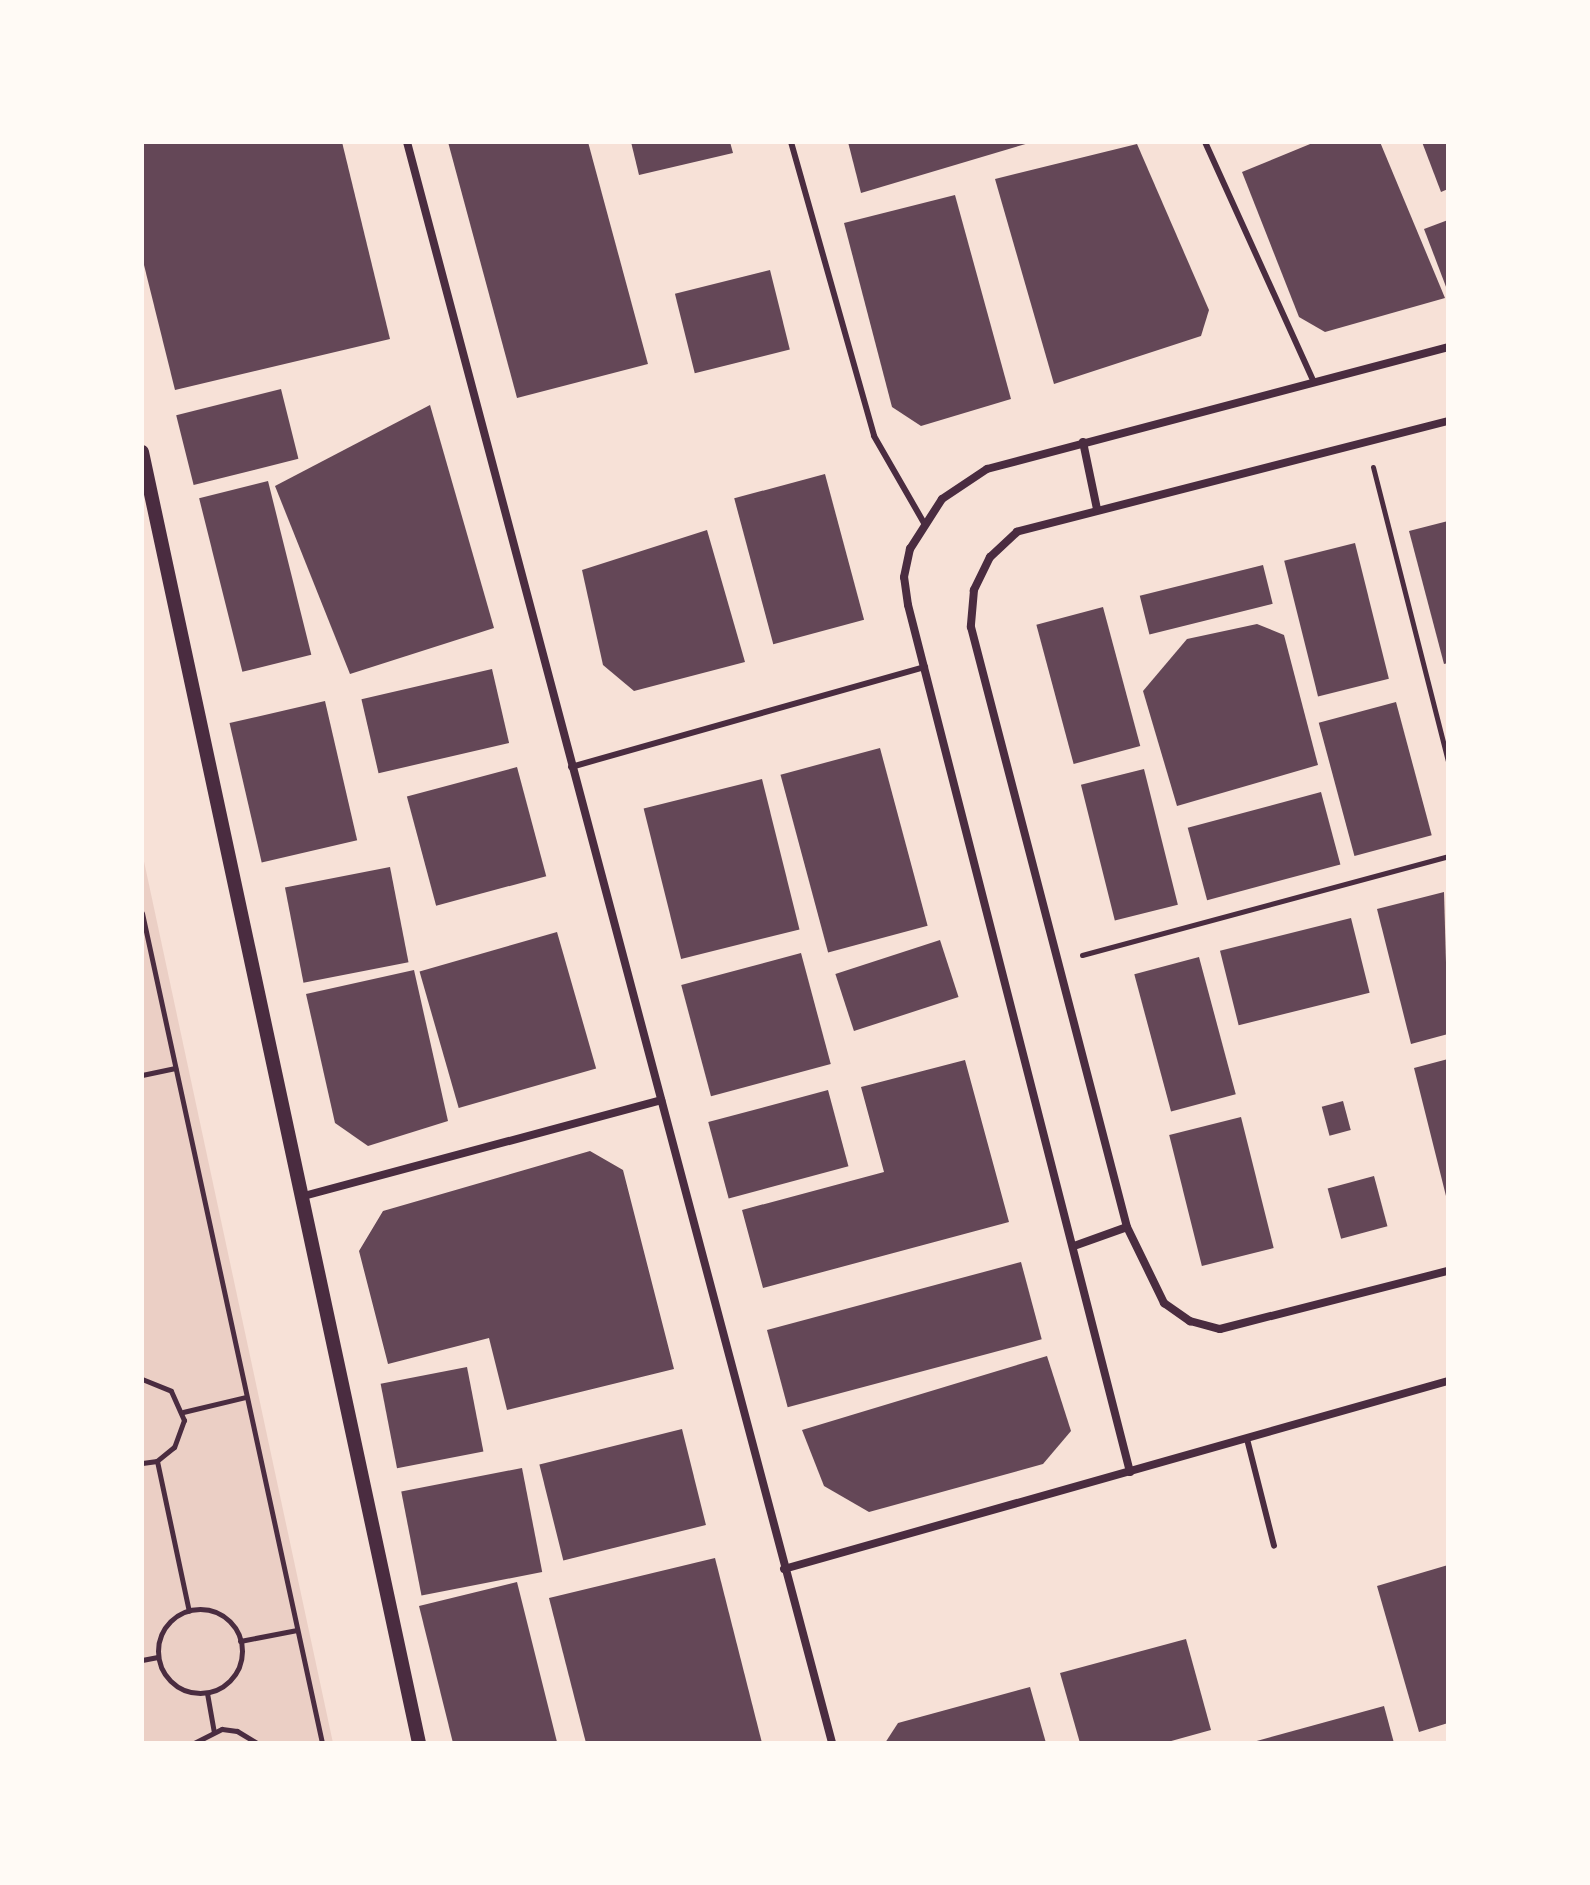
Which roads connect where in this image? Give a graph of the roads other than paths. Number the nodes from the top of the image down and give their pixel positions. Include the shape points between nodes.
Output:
1 (407, 142) edge
2 (791, 142) edge
3 (1205, 142) edge
4 (1448, 347) edge
5 (1314, 382) junction
6 (1448, 421) edge
7 (1083, 442) junction
8 (142, 452) edge
9 (1097, 509) junction
10 (924, 523) junction
11 (925, 667) junction
12 (571, 767) junction
13 (661, 1100) junction
14 (300, 1197) junction
15 (1127, 1227) junction
16 (1074, 1246) junction
17 (1448, 1271) edge
18 (1448, 1381) edge
19 (1247, 1439) junction
20 (1130, 1472) junction
21 (1274, 1546) dead end
22 (784, 1569) junction
23 (419, 1743) edge
24 (832, 1743) edge

1 - 12 street
2 - 10 lane via 874,436
3 - 5 lane
4 - 5 street
5 - 7 street
6 - 9 street
7 - 9 street
7 - 10 street via 987,469 942,499
8 - 14 street
9 - 15 street via 1017,532 990,557 974,590 971,627
10 - 11 street via 910,549 904,577
11 - 12 lane
11 - 16 street
12 - 13 street
13 - 14 street
13 - 22 street
14 - 23 street
15 - 16 street
15 - 17 street via 1164,1303 1190,1321 1220,1329
16 - 20 street
18 - 19 street
19 - 20 street
19 - 21 lane
20 - 22 street
22 - 24 street

